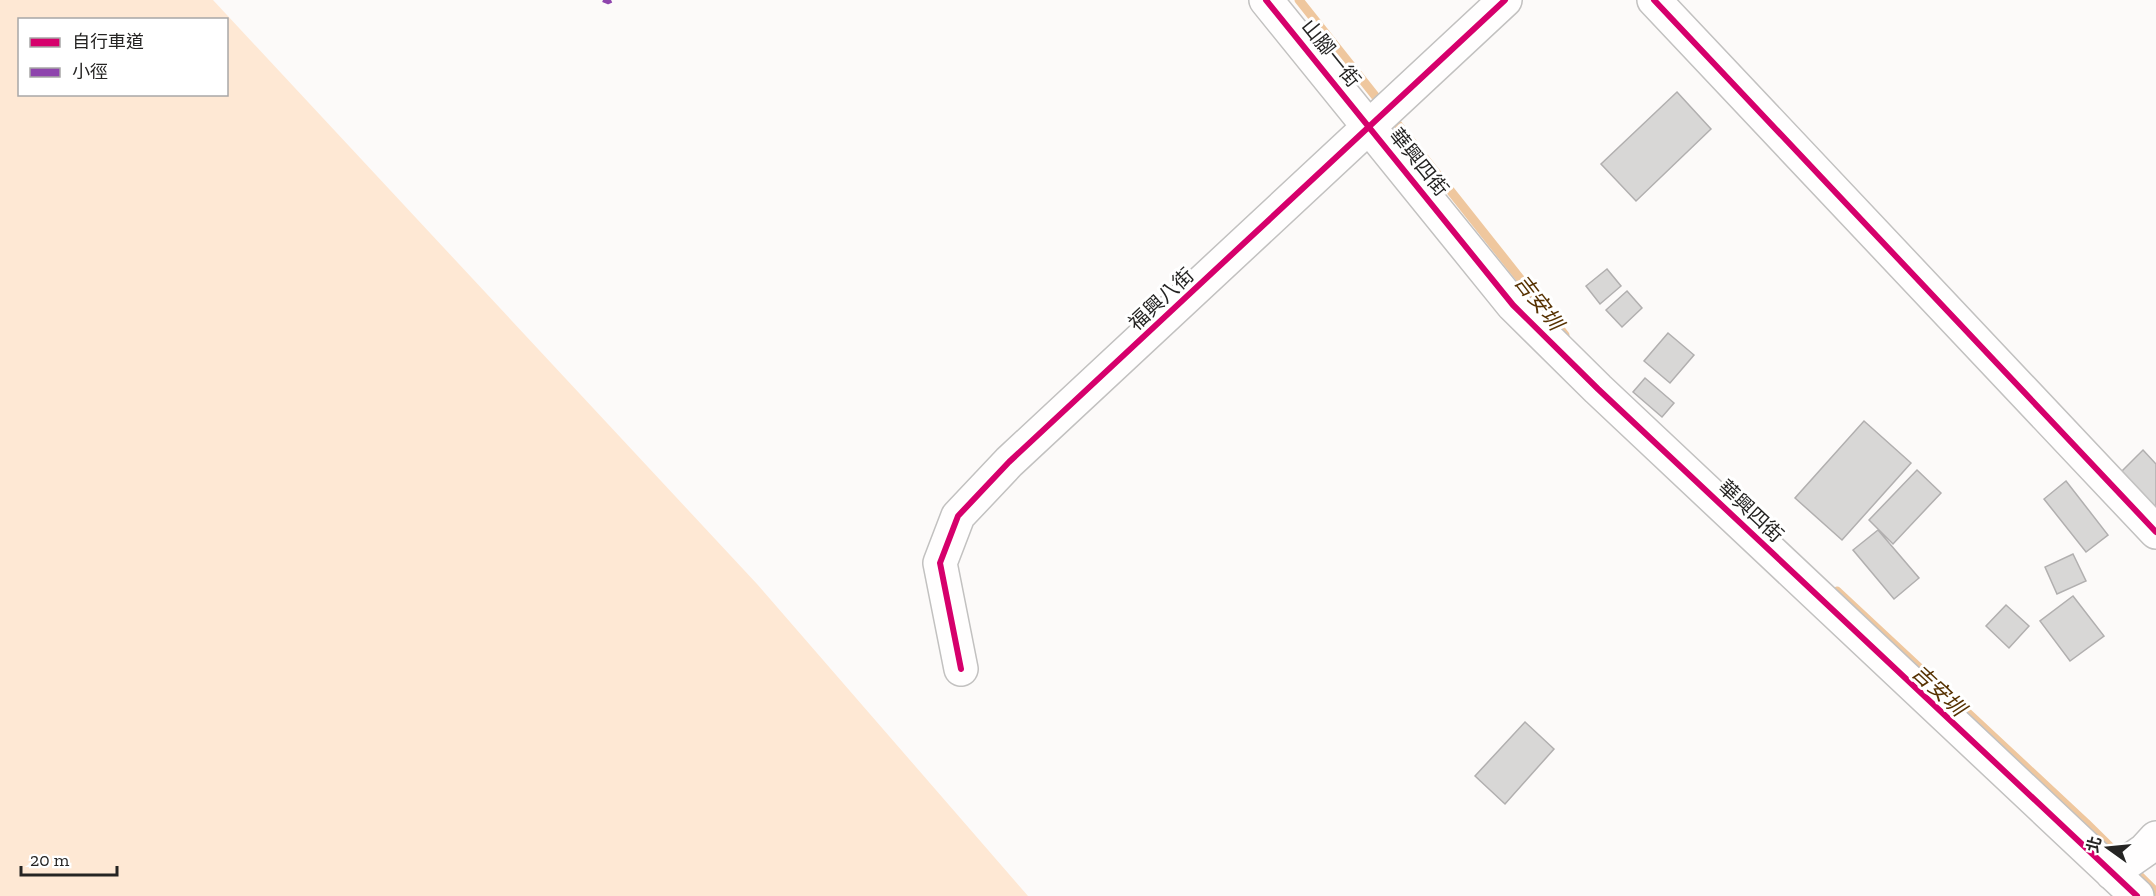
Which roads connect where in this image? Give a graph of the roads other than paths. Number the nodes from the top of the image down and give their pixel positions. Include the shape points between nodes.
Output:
1 (1266, 0) edge
2 (1505, 0) edge
3 (1654, 0) edge
4 (1383, 114) junction
5 (2156, 532) edge
6 (961, 669) dead end
7 (2134, 856) edge
8 (2137, 896) edge

1 - 4 street, 山腳一街
2 - 4 street, 福興八街
3 - 5 street
4 - 6 street, 福興八街 via 1009,462 958,516 940,563
4 - 7 street, 華興四街 via 1512,305 1598,390
7 - 8 street, 華興四街

